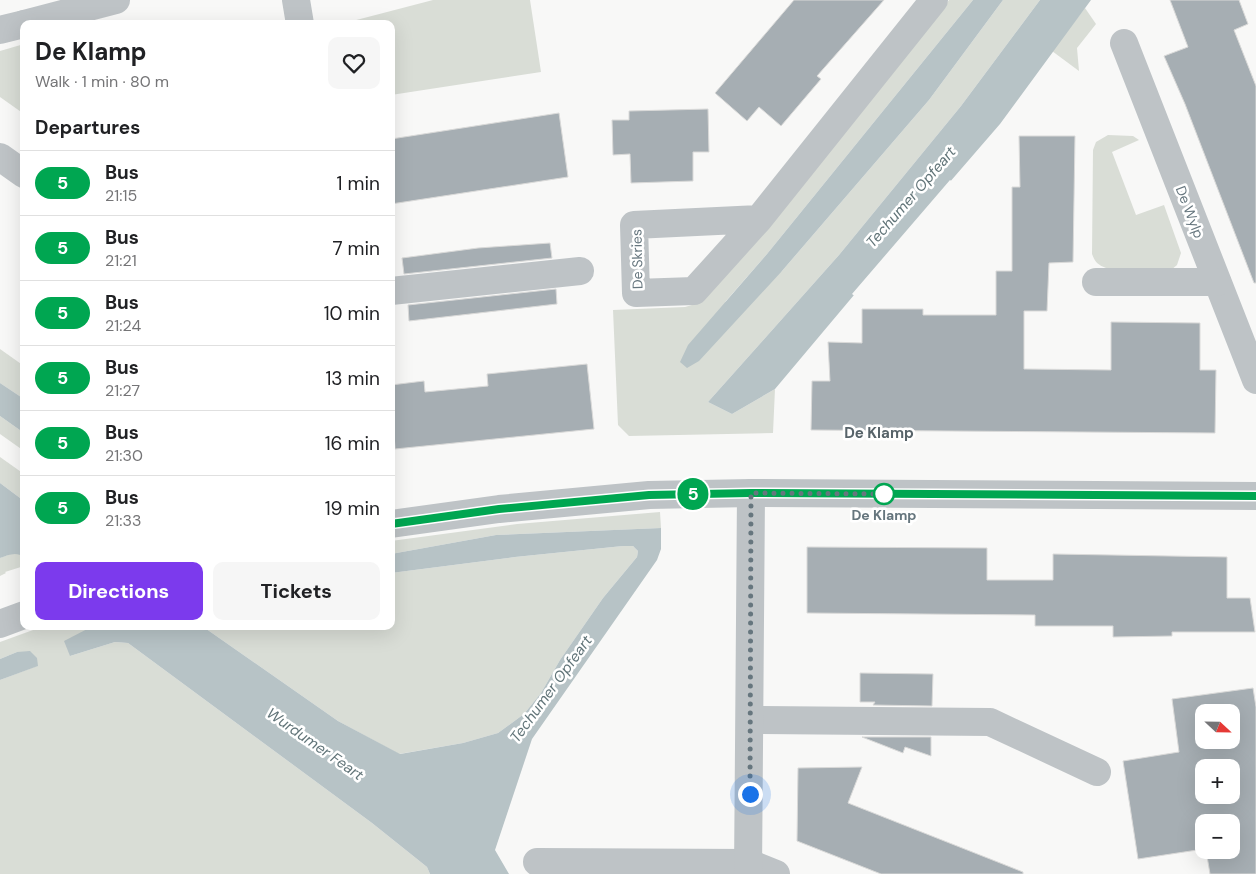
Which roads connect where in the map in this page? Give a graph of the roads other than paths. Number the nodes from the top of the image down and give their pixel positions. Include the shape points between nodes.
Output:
1 (116, 0) edge
2 (296, 0) edge
3 (934, 0) edge
4 (90, 16) edge
5 (57, 20) edge
6 (299, 20) edge
7 (20, 25) edge
8 (0, 30) edge
9 (1124, 43) dead end
10 (0, 157) edge
11 (20, 171) edge
12 (760, 219) junction
13 (580, 271) dead end
14 (1096, 282) dead end
15 (1217, 282) junction
16 (395, 291) edge
17 (1256, 380) edge
18 (751, 493) junction
19 (1256, 496) edge
20 (395, 523) edge
21 (20, 616) edge
22 (0, 624) edge
23 (751, 720) junction
24 (1097, 772) dead end
25 (537, 862) dead end
26 (748, 869) edge
27 (776, 874) edge

1 - 4 street
2 - 6 street
3 - 12 street, De Skries
4 - 5 street
7 - 8 street
9 - 15 street, De Wylp
10 - 11 street
12 - 12 street, De Skries via 694,291 636,293 634,224
13 - 16 street
14 - 15 street
15 - 17 street, De Wylp
18 - 19 street
18 - 20 street via 649,495 499,509
18 - 23 street
21 - 22 street
23 - 24 street via 990,722
23 - 26 street
25 - 26 street
26 - 27 street

